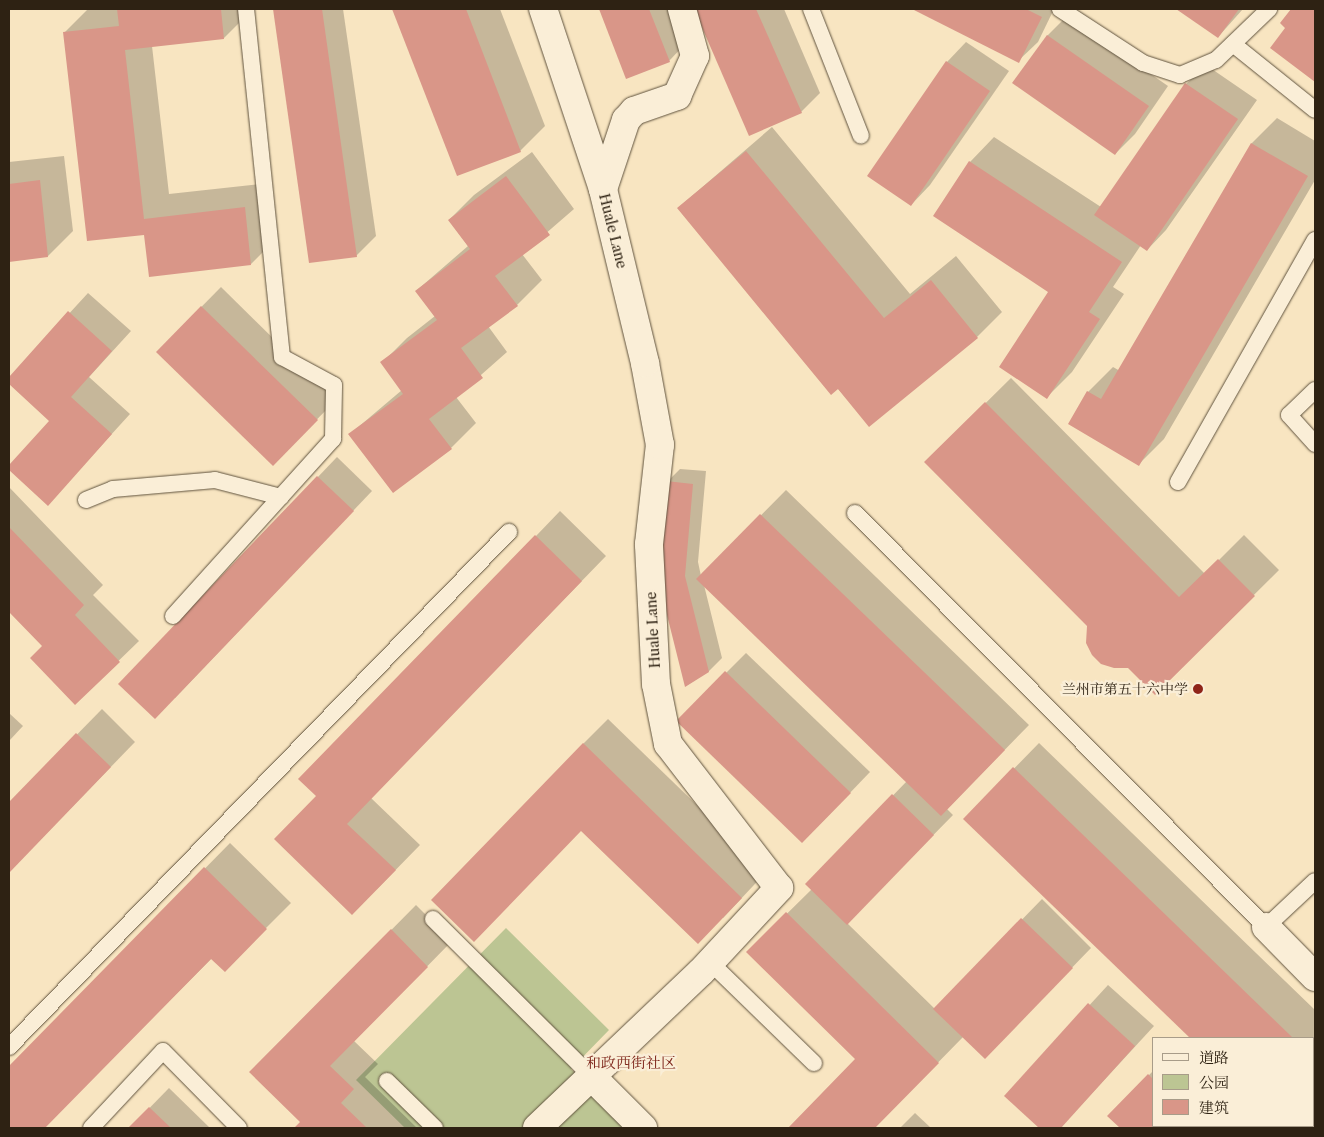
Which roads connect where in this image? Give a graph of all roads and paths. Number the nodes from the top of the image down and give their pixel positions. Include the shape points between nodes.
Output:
1 (246, 9) edge
2 (543, 9) edge
3 (682, 9) edge
4 (811, 9) edge
5 (1060, 9) edge
6 (1268, 9) edge
7 (1233, 44) junction
8 (1315, 110) edge
9 (862, 136) dead end
10 (603, 189) junction
11 (1315, 240) edge
12 (1315, 390) edge
13 (1315, 444) edge
14 (1178, 482) dead end
15 (281, 497) junction
16 (86, 500) dead end
17 (855, 513) dead end
18 (509, 532) dead end
19 (173, 616) dead end
20 (1315, 881) edge
21 (433, 919) dead end
22 (1266, 927) junction
23 (710, 962) junction
24 (1315, 977) edge
25 (9, 1047) edge
26 (814, 1063) dead end
27 (592, 1078) junction
28 (388, 1081) dead end
29 (91, 1128) edge
30 (239, 1128) edge
31 (435, 1128) edge
32 (537, 1128) edge
33 (643, 1128) edge

1 - 15 lane via 282,357 334,385 334,439
2 - 10 street, Huale Lane
3 - 10 street via 695,56 677,96 634,111 626,120
4 - 9 lane
5 - 7 lane via 1143,63 1180,76 1216,60
6 - 7 lane
7 - 8 lane
10 - 23 street, Huale Lane via 645,363 660,445 648,544 656,684 668,744 779,888
11 - 14 lane
12 - 13 lane via 1289,414
15 - 16 lane via 215,480 113,489
15 - 19 lane
17 - 22 lane
18 - 25 lane
20 - 22 lane
21 - 27 lane
22 - 24 street
23 - 26 lane
23 - 27 street, Huale Lane
27 - 32 street, Huale Lane
27 - 33 street
28 - 31 lane
29 - 30 lane via 163,1051

